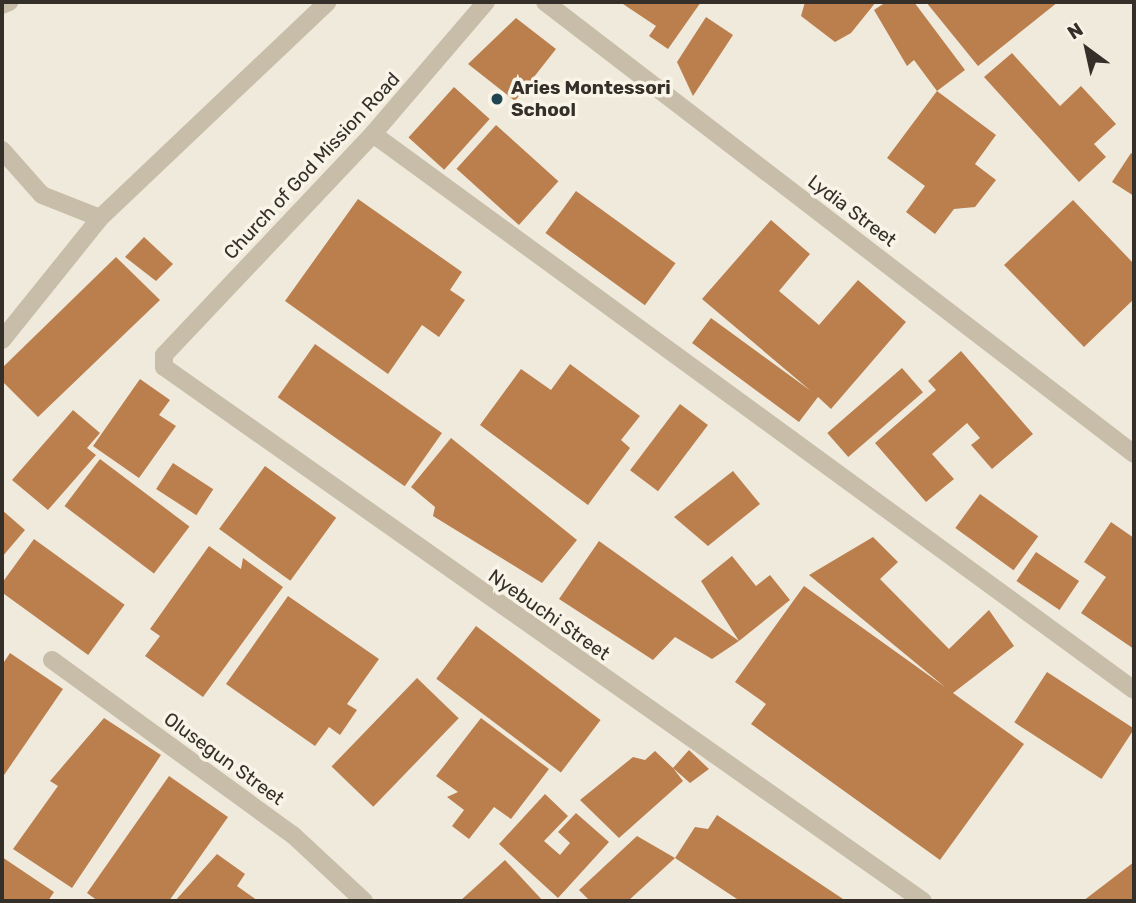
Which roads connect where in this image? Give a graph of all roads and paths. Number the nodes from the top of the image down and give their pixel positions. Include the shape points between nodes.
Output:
1 (9, 2) edge
2 (328, 2) edge
3 (486, 2) edge
4 (545, 2) edge
5 (2, 5) edge
6 (373, 134) junction
7 (2, 150) edge
8 (100, 218) junction
9 (2, 340) edge
10 (164, 355) joint
11 (1134, 454) edge
12 (52, 660) dead end
13 (1134, 690) edge
14 (364, 901) edge
15 (923, 901) edge

1 - 5 street
2 - 8 street
3 - 6 street, Church of God Mission Road
4 - 11 street, Lydia Street
6 - 10 street, Church of God Mission Road
6 - 13 street
7 - 8 street via 42,195
8 - 9 street
10 - 15 street, Nyebuchi Street via 172,378
12 - 14 street, Olusegun Street via 293,835

